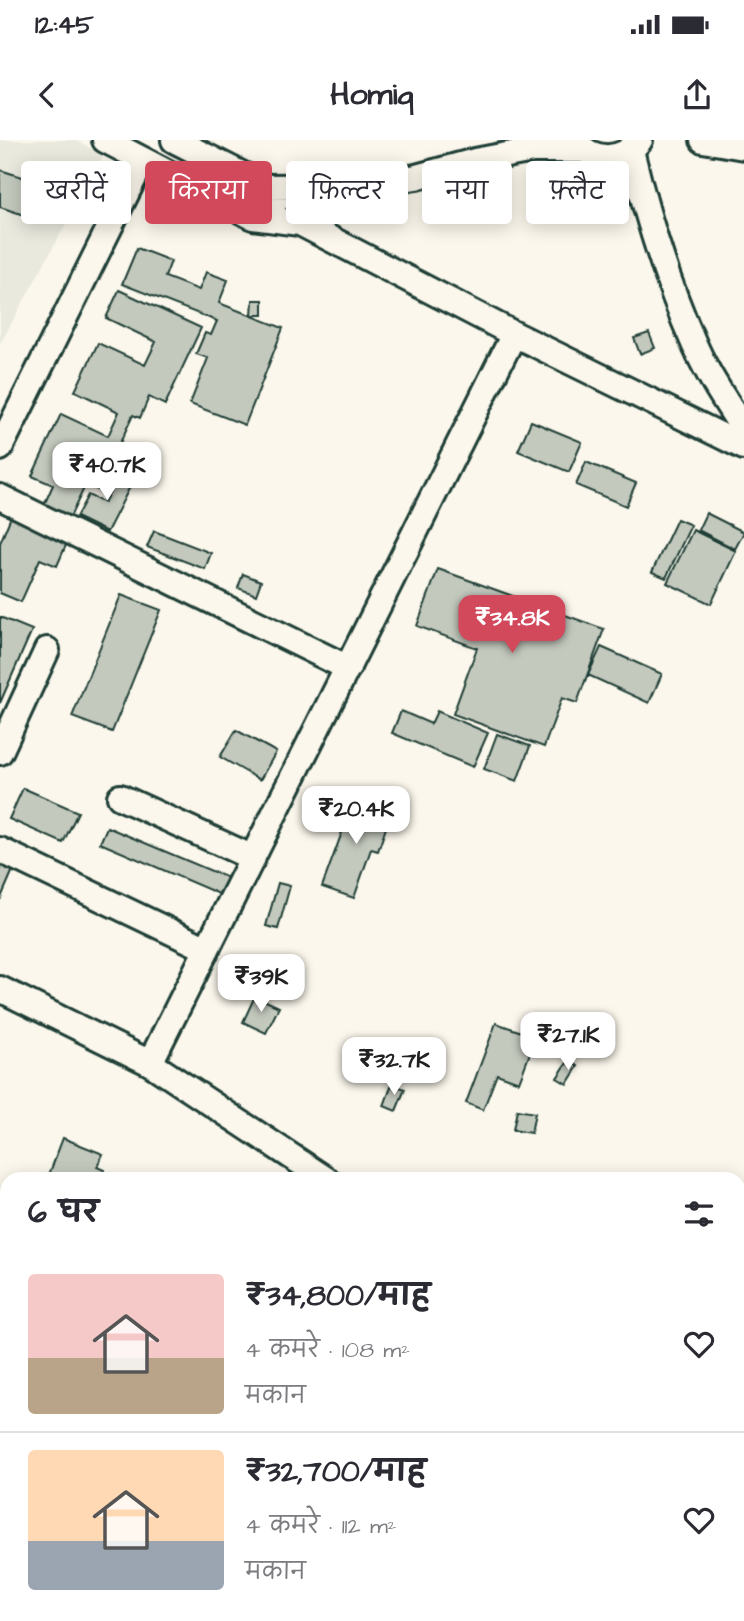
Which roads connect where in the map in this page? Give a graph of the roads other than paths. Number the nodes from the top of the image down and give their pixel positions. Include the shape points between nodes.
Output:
1 (105, 140) edge
2 (174, 140) edge
3 (511, 140) edge
4 (704, 140) edge
5 (579, 145) edge
6 (635, 145) edge
7 (744, 147) edge
8 (143, 160) joint
9 (216, 161) edge
10 (475, 161) joint
11 (422, 175) edge
12 (272, 187) edge
13 (272, 193) edge
14 (286, 208) edge
15 (301, 224) edge
16 (514, 334) junction
17 (744, 430) edge
18 (744, 447) edge
19 (0, 448) edge
20 (0, 497) edge
21 (47, 650) dead end
22 (348, 668) junction
23 (0, 752) edge
24 (120, 797) dead end
25 (0, 850) edge
26 (253, 858) junction
27 (207, 949) junction
28 (0, 989) edge
29 (150, 1063) junction
30 (315, 1172) edge

1 - 8 street
2 - 9 street
3 - 10 street
4 - 7 street
5 - 6 street via 607,158 620,156
5 - 10 street
6 - 17 street via 643,201 666,273 695,346
8 - 19 street
11 - 12 street via 361,186
13 - 14 street
15 - 16 street
16 - 18 street
16 - 22 street
20 - 22 street
21 - 23 street
22 - 26 street
24 - 26 street
25 - 27 street
26 - 27 street
27 - 29 street
28 - 29 street
29 - 30 street

